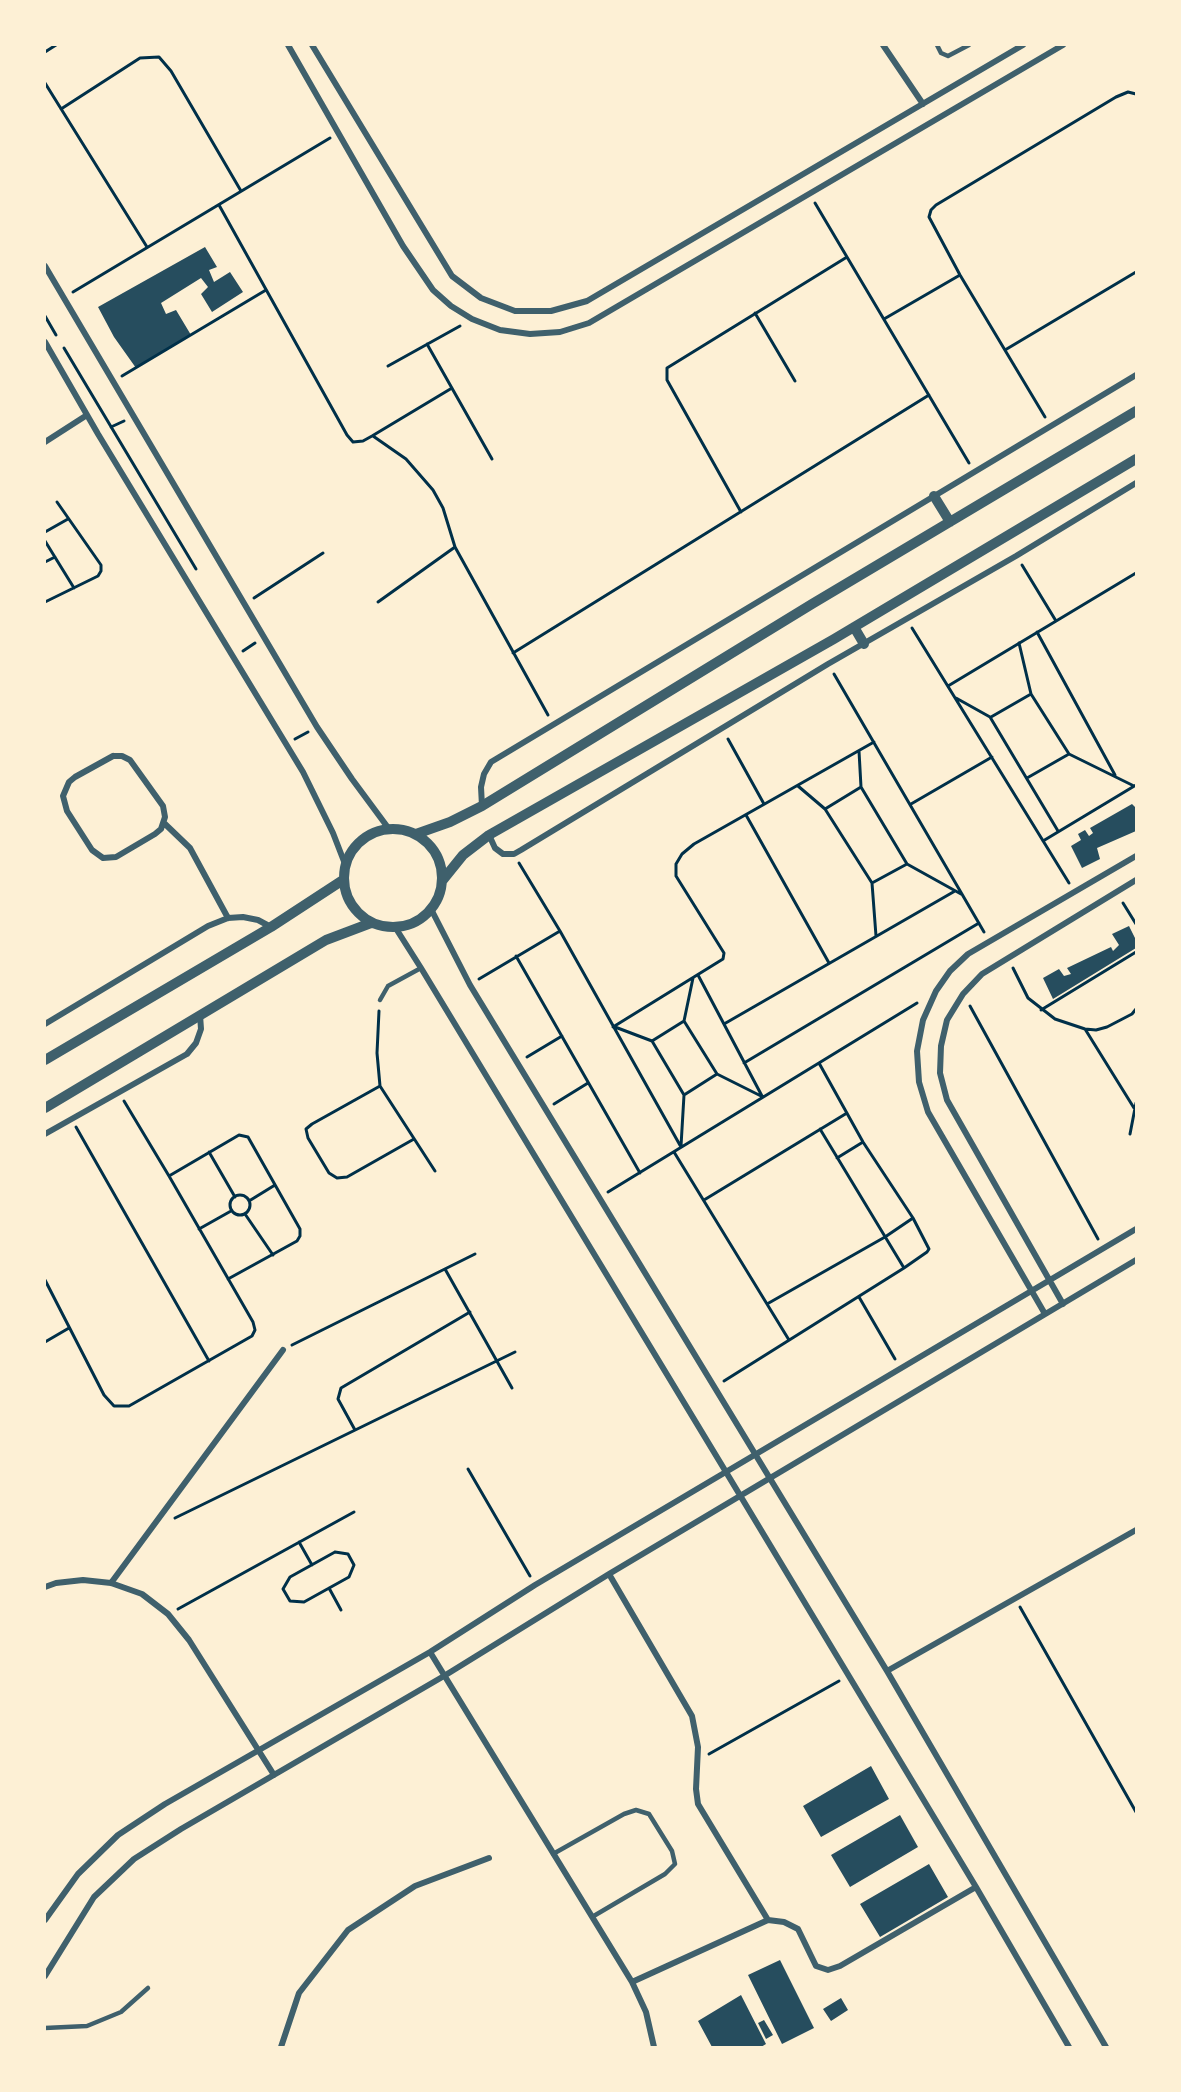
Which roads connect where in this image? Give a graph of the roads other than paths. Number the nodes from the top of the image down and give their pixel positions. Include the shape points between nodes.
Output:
1 (288, 45) edge
2 (312, 45) edge
3 (883, 45) edge
4 (937, 45) edge
5 (969, 45) edge
6 (1023, 45) edge
7 (1063, 45) edge
8 (923, 104) junction
9 (45, 266) edge
10 (45, 342) edge
11 (1136, 375) edge
12 (1136, 411) edge
13 (87, 415) junction
14 (45, 442) edge
15 (1136, 459) edge
16 (1136, 483) edge
17 (934, 496) junction
18 (950, 522) junction
19 (854, 627) junction
20 (864, 644) junction
21 (482, 806) junction
22 (164, 823) junction
23 (389, 829) junction
24 (416, 834) junction
25 (489, 835) junction
26 (1136, 856) edge
27 (345, 864) junction
28 (343, 880) junction
29 (442, 880) junction
30 (1136, 880) edge
31 (431, 909) junction
32 (228, 918) junction
33 (371, 923) junction
34 (271, 927) junction
35 (395, 927) junction
36 (421, 968) junction
37 (380, 1000) road end
38 (200, 1015) junction
39 (45, 1024) edge
40 (45, 1060) edge
41 (45, 1108) edge
42 (45, 1134) edge
43 (1136, 1229) edge
44 (1136, 1260) edge
45 (1049, 1281) junction
46 (1031, 1291) junction
47 (1063, 1304) junction
48 (1045, 1314) junction
49 (283, 1350) road end
50 (755, 1455) junction
51 (726, 1472) junction
52 (770, 1478) junction
53 (740, 1496) junction
54 (1136, 1530) edge
55 (609, 1574) junction
56 (111, 1583) junction
57 (45, 1587) edge
58 (430, 1652) junction
59 (887, 1671) junction
60 (444, 1676) junction
61 (259, 1751) junction
62 (274, 1775) junction
63 (553, 1854) junction
64 (489, 1858) dead end
65 (976, 1887) junction
66 (592, 1917) junction
67 (45, 1920) edge
68 (768, 1920) junction
69 (45, 1976) edge
70 (632, 1982) junction
71 (148, 1988) dead end
72 (45, 2028) edge
73 (281, 2047) edge
74 (654, 2047) edge
75 (1069, 2047) edge
76 (1106, 2047) edge

1 - 7 street via 433,290 472,319 500,330 530,334 560,332 589,323
2 - 8 street via 452,276 481,298 515,310 552,311 586,301
3 - 8 street
4 - 5 lane via 948,56
6 - 8 street
9 - 23 street via 317,727
10 - 13 street
11 - 17 street
12 - 18 street
13 - 14 street
13 - 27 street via 286,743
15 - 19 street
16 - 20 street
17 - 18 street
17 - 21 street via 491,762 484,774
18 - 21 street
19 - 20 street
19 - 25 street
20 - 25 street via 514,854 503,854 495,848
21 - 24 street
22 - 22 street via 163,806 130,760 122,756 105,759 75,777 65,789 67,812 92,850 103,858 116,856 155,834
22 - 32 street via 190,848
23 - 24 street
23 - 27 street via 362,839
24 - 29 street via 433,849
25 - 29 street via 463,855
26 - 46 street via 968,954 936,991 923,1020 917,1051 919,1083 928,1112
27 - 28 street
28 - 33 street via 351,905
28 - 34 street
29 - 31 street
30 - 45 street via 982,974 963,994 947,1020 941,1046 940,1073 947,1100
31 - 35 street via 415,922
31 - 50 street via 470,985
32 - 34 street via 258,920
32 - 39 street via 208,926
33 - 35 street
33 - 38 street via 326,940
34 - 40 street
35 - 36 street
36 - 37 lane via 387,986
36 - 51 street
38 - 41 street
38 - 42 street via 201,1029 187,1054
43 - 45 street
44 - 47 street
45 - 46 street
45 - 47 street
46 - 48 street
46 - 50 street
47 - 48 street
48 - 52 street
49 - 56 street
50 - 51 street
50 - 52 street
51 - 53 street
51 - 58 street
52 - 53 street
52 - 59 street
53 - 55 street
53 - 65 street
54 - 59 street
55 - 60 street
55 - 68 street via 692,1716 697,1734 698,1804
56 - 57 street via 83,1580
56 - 61 street via 142,1594 168,1614 189,1640
58 - 60 street
58 - 61 street
59 - 76 street
60 - 62 street
60 - 63 street
61 - 62 street
61 - 67 street via 118,1835 78,1874
62 - 69 street via 134,1859 94,1897
63 - 66 street
63 - 66 lane via 636,1810 649,1814 672,1851 675,1864 665,1874
64 - 73 street via 415,1886 348,1930 299,1994
65 - 68 street via 828,1970 816,1966 798,1929
65 - 75 street
66 - 70 street
68 - 70 street
70 - 74 street via 646,2012
71 - 72 lane via 121,2012 87,2026

